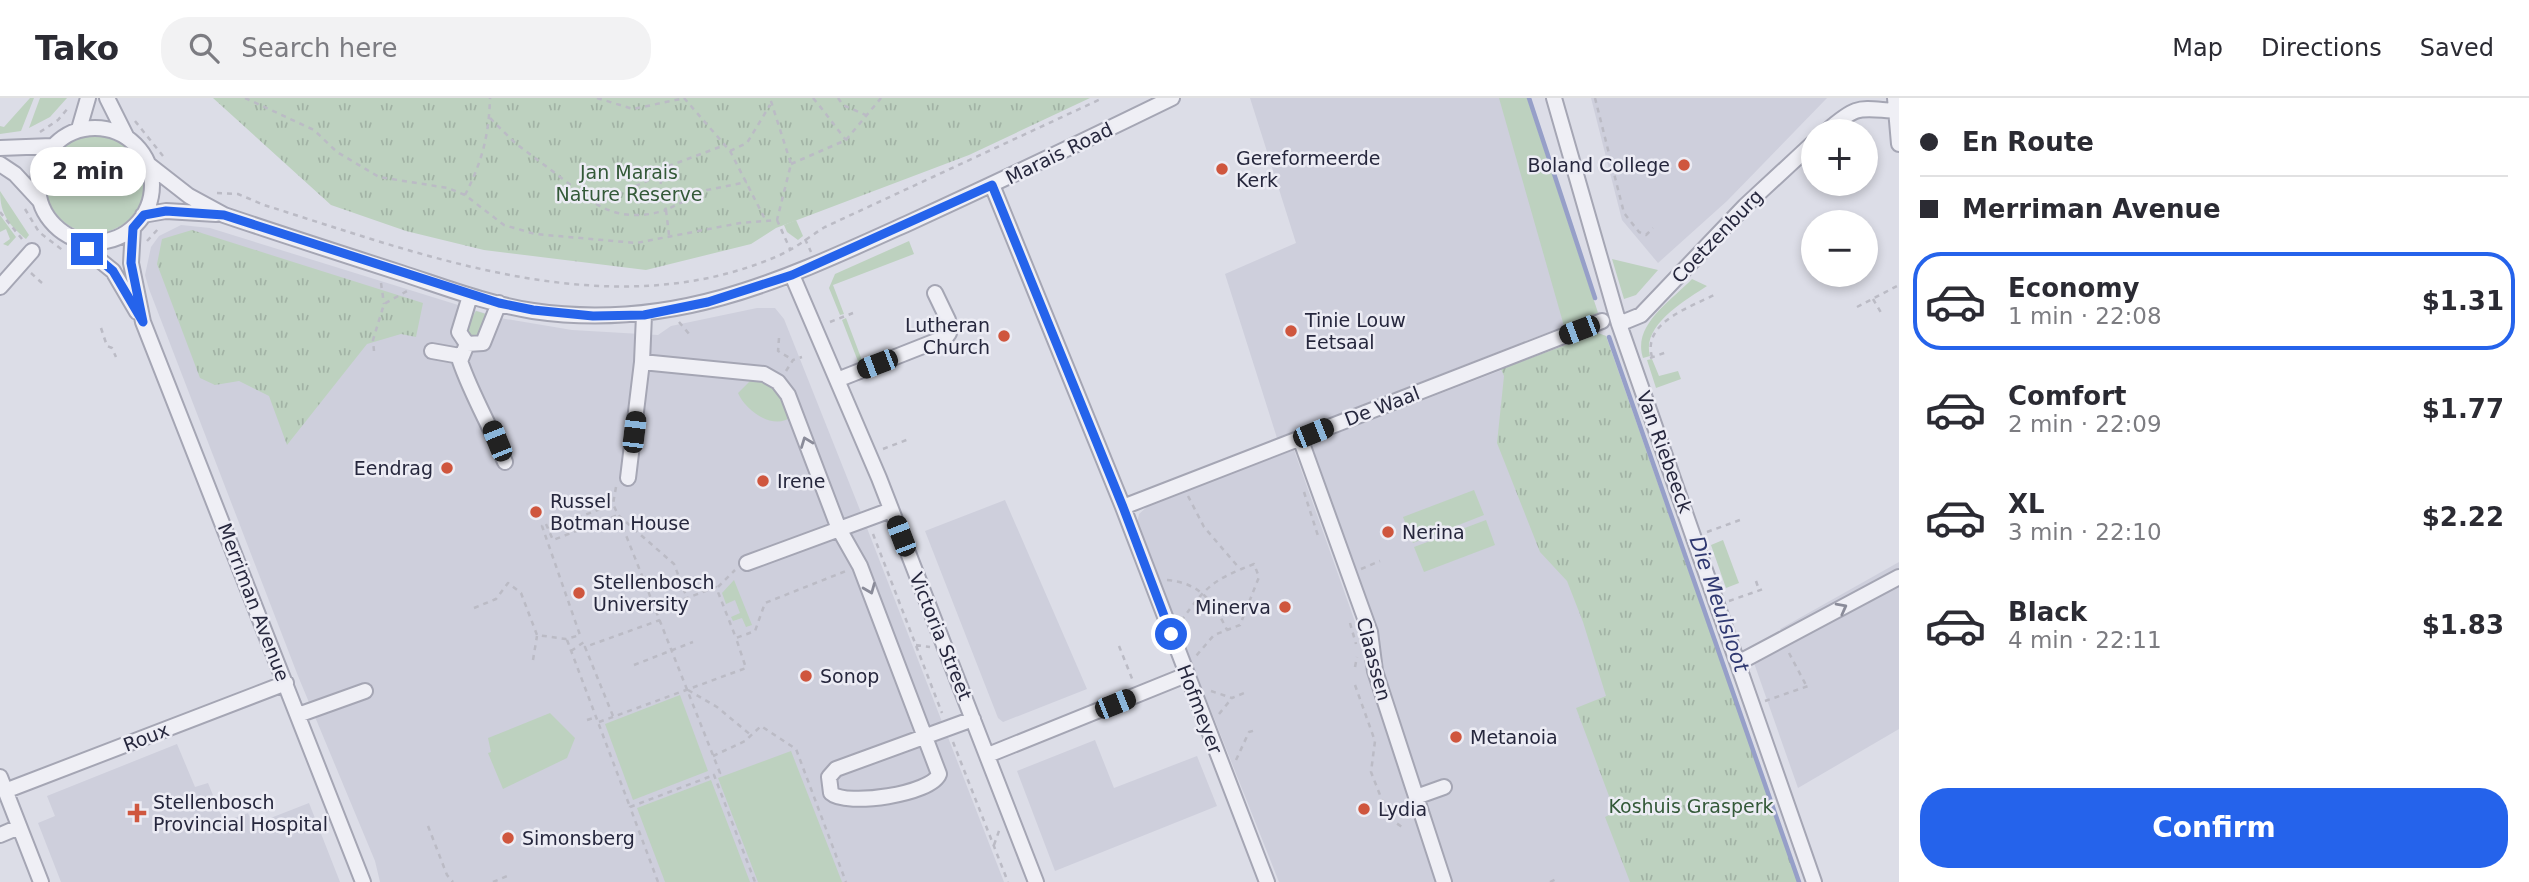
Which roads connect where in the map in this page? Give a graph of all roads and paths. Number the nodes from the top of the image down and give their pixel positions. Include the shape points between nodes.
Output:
1 (107, 98) edge
2 (245, 98) edge
3 (490, 98) edge
4 (597, 98) edge
5 (685, 98) edge
6 (770, 98) edge
7 (813, 98) edge
8 (838, 98) edge
9 (881, 98) edge
10 (1103, 98) edge
11 (1172, 98) edge
12 (1554, 98) edge
13 (1595, 98) edge
14 (81, 99) edge
15 (771, 103) junction
16 (1896, 107) edge
17 (868, 116) junction
18 (132, 117) dead end
19 (490, 118) junction
20 (1842, 119) edge
21 (79, 129) junction
22 (31, 135) dead end
23 (126, 136) junction
24 (846, 140) junction
25 (1899, 144) edge
26 (724, 145) junction
27 (52, 146) junction
28 (0, 148) edge
29 (730, 151) junction
30 (1801, 154) edge
31 (167, 163) dead end
32 (0, 164) edge
33 (148, 164) junction
34 (792, 164) junction
35 (660, 175) junction
36 (747, 182) junction
37 (992, 185) junction
38 (217, 193) dead end
39 (465, 195) junction
40 (40, 201) junction
41 (607, 201) junction
42 (23, 204) dead end
43 (597, 204) junction
44 (666, 210) junction
45 (608, 211) junction
46 (0, 212) edge
47 (144, 215) junction
48 (224, 215) junction
49 (777, 220) junction
50 (766, 221) junction
51 (133, 228) junction
52 (1653, 228) dead end
53 (18, 236) dead end
54 (669, 237) junction
55 (73, 238) junction
56 (806, 239) junction
57 (790, 249) junction
58 (32, 251) dead end
59 (811, 253) dead end
60 (72, 255) dead end
61 (759, 262) junction
62 (31, 273) dead end
63 (762, 274) dead end
64 (376, 275) dead end
65 (792, 275) junction
66 (42, 282) dead end
67 (1899, 285) edge
68 (416, 286) dead end
69 (0, 288) edge
70 (935, 293) dead end
71 (1716, 294) dead end
72 (470, 296) junction
73 (1873, 299) junction
74 (499, 303) junction
75 (384, 304) junction
76 (1857, 307) dead end
77 (853, 313) dead end
78 (644, 315) junction
79 (1883, 316) dead end
80 (679, 321) dead end
81 (1602, 321) dead end
82 (143, 322) junction
83 (830, 322) dead end
84 (1619, 324) junction
85 (101, 328) dead end
86 (690, 335) dead end
87 (779, 338) dead end
88 (463, 350) junction
89 (374, 351) dead end
90 (432, 351) dead end
91 (1667, 352) dead end
92 (116, 357) dead end
93 (802, 357) dead end
94 (793, 360) junction
95 (642, 362) junction
96 (785, 371) dead end
97 (837, 380) junction
98 (1300, 438) junction
99 (909, 439) dead end
100 (881, 450) dead end
101 (505, 462) dead end
102 (622, 478) joint
103 (1187, 494) dead end
104 (613, 504) junction
105 (1123, 507) junction
106 (891, 510) junction
107 (618, 515) junction
108 (1740, 520) dead end
109 (1734, 522) junction
110 (549, 529) junction
111 (839, 529) junction
112 (1737, 529) dead end
113 (1707, 532) dead end
114 (873, 533) dead end
115 (1380, 561) dead end
116 (747, 564) joint
117 (856, 567) dead end
118 (1240, 569) junction
119 (1358, 570) dead end
120 (1899, 577) edge
121 (1162, 580) dead end
122 (1756, 581) dead end
123 (716, 587) junction
124 (1766, 588) dead end
125 (1202, 590) junction
126 (1759, 590) junction
127 (687, 598) junction
128 (1732, 600) dead end
129 (474, 608) dead end
130 (656, 610) junction
131 (1350, 618) dead end
132 (660, 620) junction
133 (1180, 624) dead end
134 (1227, 630) junction
135 (537, 635) junction
136 (736, 638) junction
137 (566, 639) junction
138 (693, 642) dead end
139 (916, 645) junction
140 (1119, 646) dead end
141 (1786, 646) dead end
142 (586, 647) junction
143 (933, 647) dead end
144 (571, 650) junction
145 (672, 650) junction
146 (1194, 658) dead end
147 (533, 660) dead end
148 (1738, 663) junction
149 (634, 665) dead end
150 (1355, 667) dead end
151 (1186, 675) junction
152 (286, 683) junction
153 (1354, 685) dead end
154 (1811, 685) dead end
155 (1807, 687) junction
156 (1206, 689) dead end
157 (688, 690) junction
158 (365, 691) dead end
159 (1244, 693) dead end
160 (1138, 694) junction
161 (1232, 698) junction
162 (1763, 702) dead end
163 (298, 715) junction
164 (613, 716) junction
165 (944, 717) dead end
166 (1217, 717) dead end
167 (974, 719) junction
168 (587, 720) dead end
169 (598, 720) junction
170 (1256, 730) dead end
171 (752, 736) junction
172 (928, 736) junction
173 (952, 738) dead end
174 (988, 755) junction
175 (713, 756) junction
176 (1234, 763) dead end
177 (714, 775) junction
178 (1443, 783) dead end
179 (3, 784) edge
180 (1415, 793) junction
181 (630, 807) junction
182 (428, 825) dead end
183 (1001, 825) dead end
184 (19, 827) junction
185 (1402, 827) dead end
186 (0, 835) edge
187 (994, 846) junction
188 (507, 876) dead end
189 (1556, 879) dead end
190 (41, 882) edge
191 (363, 882) edge
192 (453, 882) edge
193 (493, 882) edge
194 (658, 882) edge
195 (755, 882) edge
196 (846, 882) edge
197 (1008, 882) edge
198 (1036, 882) edge
199 (1267, 882) edge
200 (1444, 882) edge
201 (1550, 882) edge
202 (1814, 882) edge

1 - 23 street
2 - 39 path via 314,130 337,152 379,177
3 - 19 path
4 - 5 path via 633,109
5 - 26 path
6 - 15 path
7 - 24 path
8 - 17 path
9 - 17 path
10 - 56 path
11 - 37 street, Marais Road
12 - 84 street, Van Riebeeck
13 - 52 path via 1623,213 1639,232 1646,235
14 - 21 street
14 - 22 path via 58,120
15 - 29 path via 747,143
15 - 34 path
16 - 20 street via 1862,107
16 - 25 street
17 - 24 path
18 - 31 path
19 - 39 path via 481,164
19 - 43 path via 515,143
21 - 23 street via 103,128
21 - 27 street
23 - 33 street
24 - 34 path
26 - 29 path
26 - 35 path via 680,159
27 - 28 street
27 - 40 street via 38,178
29 - 36 path
30 - 84 street, Coetzenburg via 1641,315
32 - 40 street
33 - 47 street via 152,190
33 - 48 street, Marais Road via 189,196
34 - 49 path
35 - 41 path
35 - 44 path
36 - 44 path via 707,190
36 - 50 path
37 - 65 street, Marais Road
37 - 105 street, Hofmeyer
38 - 61 path via 238,194 463,266 539,279 649,288
39 - 54 path via 504,225 535,234 636,243
40 - 55 street via 52,223
41 - 43 path
41 - 45 path
42 - 60 path via 39,232
43 - 45 path
44 - 45 path via 629,216
44 - 54 path
46 - 53 path
47 - 48 street, Marais Road via 186,211
47 - 51 street
48 - 72 street, Marais Road
49 - 50 path
49 - 57 path
50 - 54 path
51 - 55 street via 111,240
51 - 82 street, Merriman Avenue via 131,263
55 - 82 street, Merriman Avenue via 113,271
56 - 57 path
56 - 59 path
57 - 61 path
58 - 69 street
61 - 63 path
62 - 66 path
64 - 75 path
65 - 78 street, Marais Road via 728,296
65 - 97 street, Victoria Street
67 - 73 path
68 - 75 path
70 - 97 street via 948,320 946,337
71 - 91 path via 1656,329 1649,358
72 - 74 street, Marais Road
72 - 88 street via 459,332
73 - 76 path
73 - 79 path
74 - 78 street, Marais Road via 593,316
74 - 88 street via 484,343
75 - 89 path
77 - 83 path
78 - 95 street
80 - 86 path
81 - 98 street, De Waal
82 - 152 street, Merriman Avenue
84 - 148 street, Van Riebeeck
85 - 92 path
87 - 94 path via 778,351
88 - 90 street
88 - 101 street via 471,392
93 - 94 path
94 - 96 path
95 - 102 street
111 -> 95 street via 788,395 778,382 764,374
97 - 106 street, Victoria Street
98 - 105 street, De Waal
98 - 180 street, Claassen via 1370,632 1375,671
99 - 100 path
102 - 104 path
103 - 118 path via 1204,527
104 - 107 path
104 - 110 path
105 - 151 street, Hofmeyer
106 - 111 street
106 - 167 street, Victoria Street
107 - 110 path via 553,540
107 - 127 path via 674,564
107 - 130 path
108 - 109 path
109 - 112 path
109 - 113 path
110 - 137 path via 546,524 541,526 580,635
111 - 116 street
111 -> 172 street via 860,566
114 - 139 path
115 - 119 path
116 - 123 path
117 - 136 path via 765,603 755,631
118 - 125 path
118 - 134 path via 1254,564 1259,577 1240,625
148 -> 120 street
121 - 125 path
122 - 126 path
123 - 127 path
123 - 136 path
124 - 126 path
125 - 133 path
125 - 134 path
126 - 128 path
127 - 130 path
129 - 135 path via 496,599 508,583 520,593
130 - 132 path
131 - 150 path via 1358,651
132 - 142 path
132 - 145 path
134 - 146 path via 1211,637
135 - 137 path
135 - 147 path
136 - 157 path via 746,668
137 - 144 path
138 - 145 path
139 - 143 path
139 - 165 path
140 - 160 path
141 - 155 path
142 - 144 path via 584,642
142 - 164 path
144 - 169 path
145 - 149 path
145 - 157 path
148 - 202 street, Van Riebeeck
151 - 160 street
151 - 199 street, Hofmeyer
152 - 163 street, Merriman Avenue
152 - 179 street, Roux
153 - 185 path via 1376,741 1371,772 1389,817
154 - 155 path
155 - 162 path
156 - 161 path
157 - 164 path
157 - 171 path
157 - 175 path
158 - 163 street
159 - 161 path
160 - 174 street
161 - 166 path
163 - 191 street, Merriman Avenue
164 - 169 path
167 - 172 street
167 - 174 street, Victoria Street
168 - 169 path
169 - 181 path
170 - 176 path via 1249,732
171 - 175 path
171 - 196 path via 761,726 796,749
172 - 172 street via 836,769 828,777 831,793 838,799 869,798 898,794 937,780 940,774
173 - 187 path
174 - 198 street, Victoria Street
175 - 177 path via 720,773
177 - 181 path
177 - 195 path
178 - 180 street
179 - 184 street
180 - 200 street, Claassen
181 - 194 path
182 - 192 path
183 - 187 path
184 - 186 street
184 - 190 street
187 - 197 path
188 - 193 path
189 - 201 path

